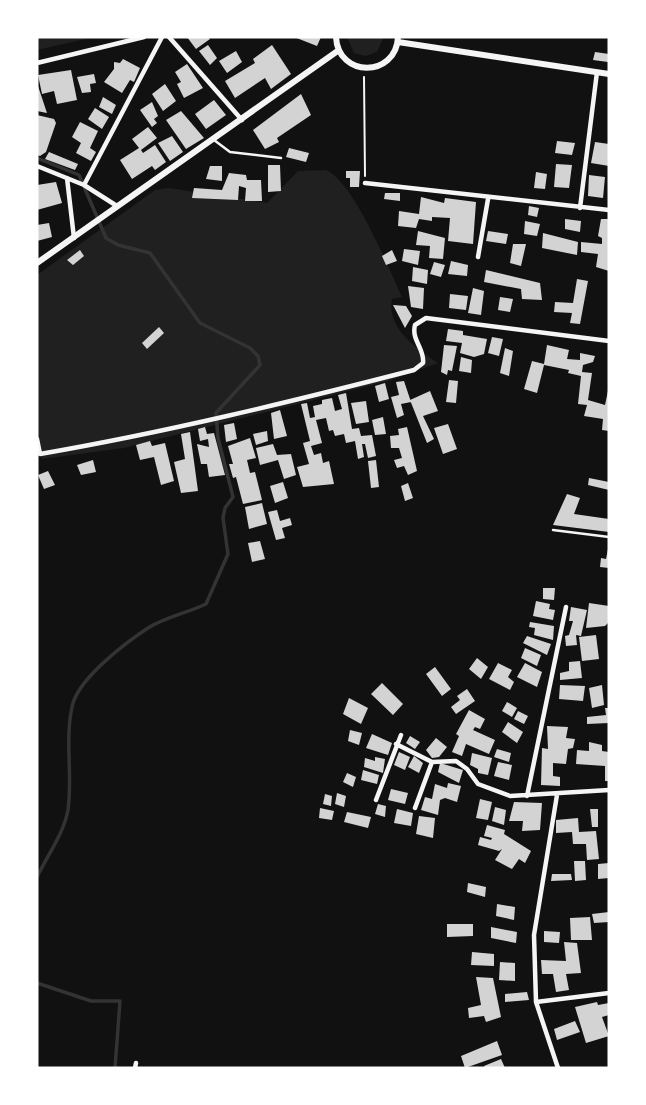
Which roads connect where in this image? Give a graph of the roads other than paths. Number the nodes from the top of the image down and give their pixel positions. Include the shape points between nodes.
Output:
1 (144, 37) edge
2 (162, 37) edge
3 (169, 37) edge
4 (336, 37) edge
5 (398, 39) edge
6 (339, 50) junction
7 (37, 63) edge
8 (597, 72) junction
9 (609, 74) edge
10 (242, 120) junction
11 (214, 140) junction
12 (281, 158) dead end
13 (37, 166) edge
14 (66, 177) junction
15 (365, 183) road end
16 (84, 185) junction
17 (488, 199) junction
18 (118, 207) junction
19 (580, 208) junction
20 (609, 210) edge
21 (74, 238) junction
22 (478, 257) dead end
23 (37, 263) edge
24 (609, 341) edge
25 (37, 439) edge
26 (554, 530) dead end
27 (609, 537) edge
28 (566, 607) dead end
29 (401, 735) dead end
30 (396, 744) junction
31 (432, 762) junction
32 (609, 790) edge
33 (557, 795) junction
34 (527, 796) junction
35 (376, 800) dead end
36 (415, 808) dead end
37 (609, 993) edge
38 (537, 1002) junction
39 (558, 1068) edge

1 - 7 street
2 - 16 street
3 - 10 street
4 - 6 street
5 - 6 street via 396,51 382,65 363,69
5 - 8 street
6 - 10 street
8 - 9 street
8 - 19 street
10 - 11 street
11 - 12 lane via 230,152
11 - 18 street
13 - 14 street
14 - 16 street
14 - 21 street
15 - 17 street
16 - 18 street
17 - 19 street
17 - 22 street
18 - 21 street
19 - 20 street
21 - 23 street
24 - 25 street via 426,318 413,332 424,357 414,370 262,410 40,454
26 - 27 lane
28 - 34 street
29 - 30 street
30 - 31 street
30 - 35 street
31 - 34 street via 456,761 478,784 510,796
31 - 36 street
32 - 33 street
33 - 34 street
33 - 38 street via 534,935
37 - 38 street
38 - 39 street

